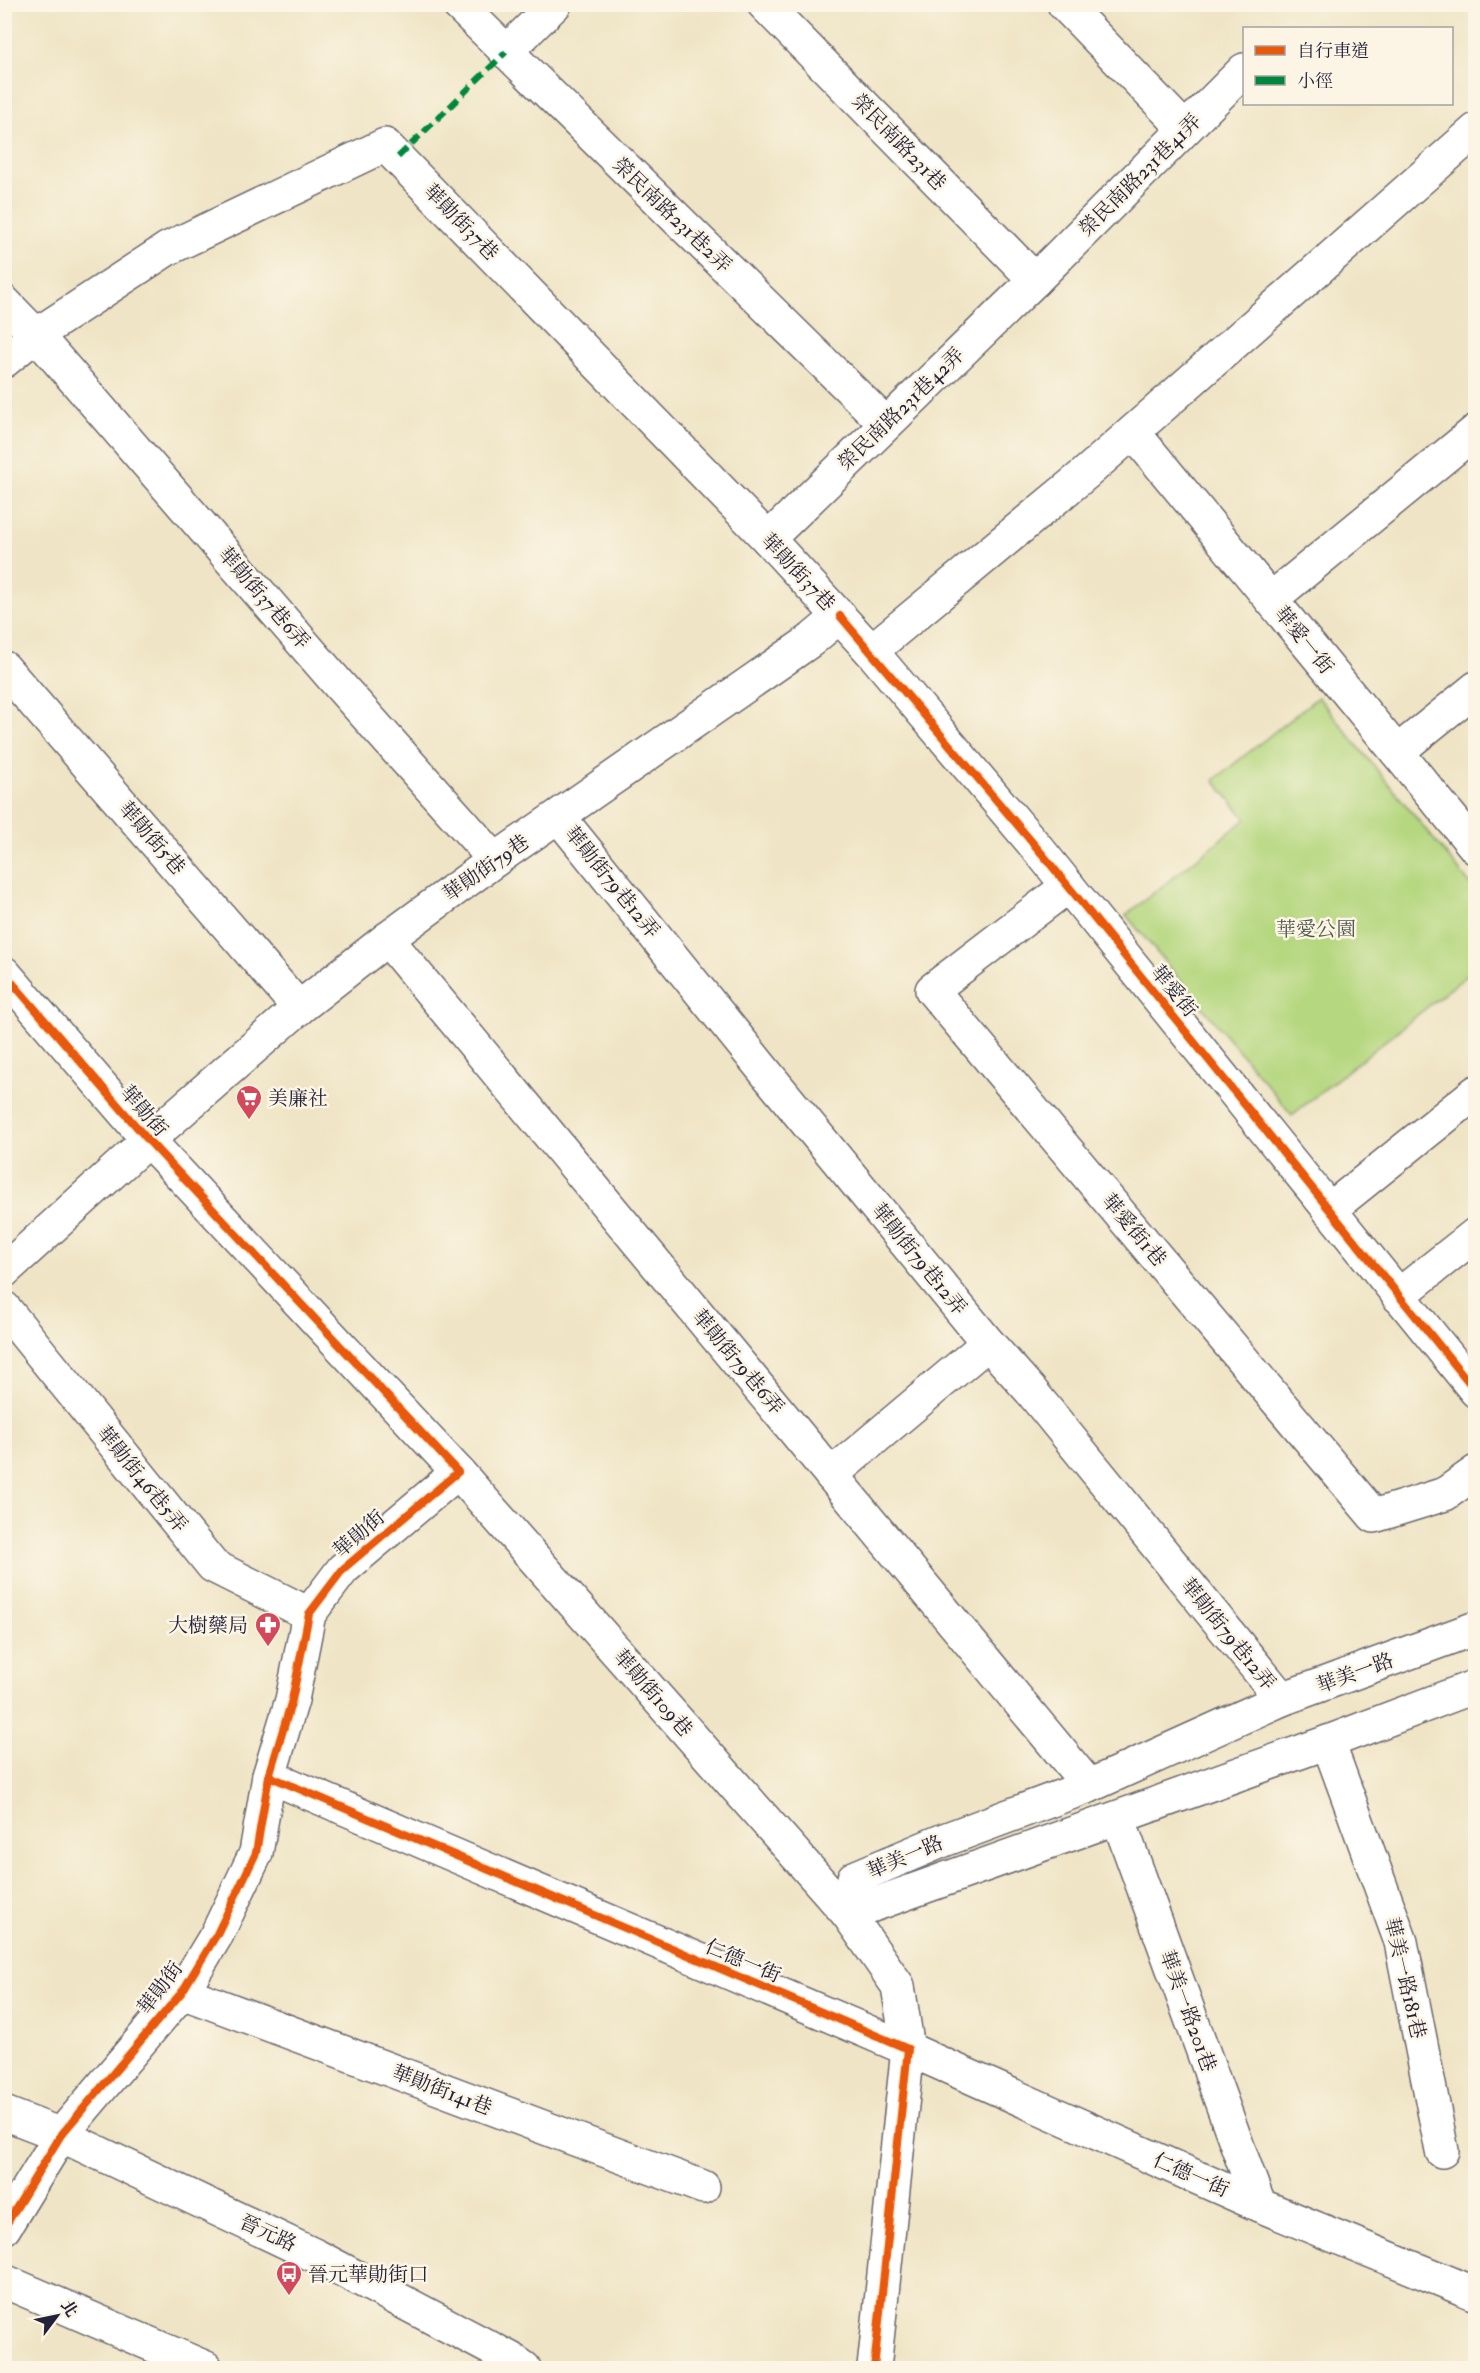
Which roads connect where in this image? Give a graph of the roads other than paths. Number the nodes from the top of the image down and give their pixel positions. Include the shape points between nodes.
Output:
1 (458, 4) edge
2 (555, 4) edge
3 (764, 4) edge
4 (1064, 4) edge
5 (506, 52) junction
6 (1243, 72) edge
7 (1185, 129) junction
8 (1476, 130) edge
9 (1035, 280) junction
10 (4, 302) edge
11 (36, 334) junction
12 (4, 361) edge
13 (886, 424) junction
14 (1476, 431) edge
15 (1133, 432) junction
16 (768, 539) junction
17 (1271, 599) junction
18 (840, 616) junction
19 (871, 651) junction
20 (4, 668) edge
21 (1476, 688) edge
22 (1397, 752) junction
23 (559, 816) junction
24 (1476, 848) edge
25 (495, 860) junction
26 (1068, 886) junction
27 (387, 939) junction
28 (4, 973) edge
29 (299, 1008) junction
30 (1476, 1092) edge
31 (148, 1140) junction
32 (1329, 1210) junction
33 (1476, 1233) edge
34 (4, 1271) edge
35 (1398, 1296) junction
36 (4, 1308) edge
37 (988, 1343) junction
38 (1476, 1391) edge
39 (458, 1472) junction
40 (1476, 1472) edge
41 (831, 1475) junction
42 (309, 1614) junction
43 (1476, 1629) edge
44 (1476, 1686) edge
45 (1282, 1699) junction
46 (1328, 1742) junction
47 (269, 1776) junction
48 (1089, 1786) junction
49 (1118, 1818) junction
50 (848, 1914) junction
51 (182, 1992) junction
52 (908, 2049) junction
53 (4, 2113) edge
54 (61, 2135) junction
55 (1442, 2151) dead end
56 (703, 2187) dead end
57 (1259, 2205) junction
58 (4, 2228) edge
59 (4, 2281) edge
60 (1476, 2294) edge
61 (206, 2368) edge
62 (524, 2368) edge
63 (874, 2368) edge

1 - 5 street, 榮民南路231巷2弄
2 - 5 street
3 - 9 street, 榮民南路231巷
4 - 7 street
5 - 13 street, 榮民南路231巷2弄
6 - 7 street, 榮民南路231巷41弄
7 - 9 street, 榮民南路231巷41弄
8 - 15 street
9 - 13 street, 榮民南路231巷42弄
10 - 11 street, 華勛街37巷6弄
11 - 12 street, 華勛街37巷
11 - 16 street, 華勛街37巷 via 167,249 385,145
11 - 25 street, 華勛街37巷6弄
13 - 16 street, 榮民南路231巷42弄
14 - 17 street
15 - 17 street, 華愛一街
15 - 19 street
16 - 18 street, 華勛街37巷
17 - 22 street, 華愛一街
18 - 19 street, 華愛街
18 - 23 street, 華勛街79巷
19 - 26 street, 華愛街
20 - 29 street, 華勛街5巷
21 - 22 street
22 - 24 street, 華愛一街
23 - 25 street, 華勛街79巷
23 - 37 street, 華勛街79巷12弄
25 - 27 street, 華勛街79巷
26 - 32 street, 華愛街
26 - 40 street, 華愛街1巷 via 932,990 1374,1516 1445,1494
27 - 29 street, 華勛街79巷
27 - 41 street, 華勛街79巷6弄
28 - 31 street, 華勛街
29 - 31 street, 華勛街79巷
30 - 32 street
31 - 34 street, 華勛街79巷
31 - 39 street, 華勛街
32 - 35 street, 華愛街
33 - 35 street
35 - 38 street, 華愛街
36 - 42 street, 華勛街46巷5弄 via 213,1566
37 - 41 street
37 - 45 street, 華勛街79巷12弄
39 - 42 street, 華勛街 via 343,1569
39 - 50 street, 華勛街109巷
41 - 48 street, 華勛街79巷6弄
42 - 47 street, 華勛街 via 292,1700
43 - 45 street, 華美一路
44 - 46 street, 華美一路
45 - 48 street, 華美一路
46 - 49 street, 華美一路
46 - 55 street, 華美一路181巷 via 1401,1942
47 - 51 street, 華勛街 via 256,1853 217,1934
47 - 52 street, 仁德一街
48 - 50 street, 華美一路 via 854,1878
49 - 50 street, 華美一路
49 - 57 street, 華美一路201巷
50 - 52 street via 898,1986
51 - 54 street, 華勛街
51 - 56 street, 華勛街141巷
52 - 57 street, 仁德一街
52 - 63 street
53 - 54 street, 晉元路
54 - 58 street, 華勛街
54 - 62 street, 晉元路 via 318,2257
57 - 60 street, 仁德一街
59 - 61 street

